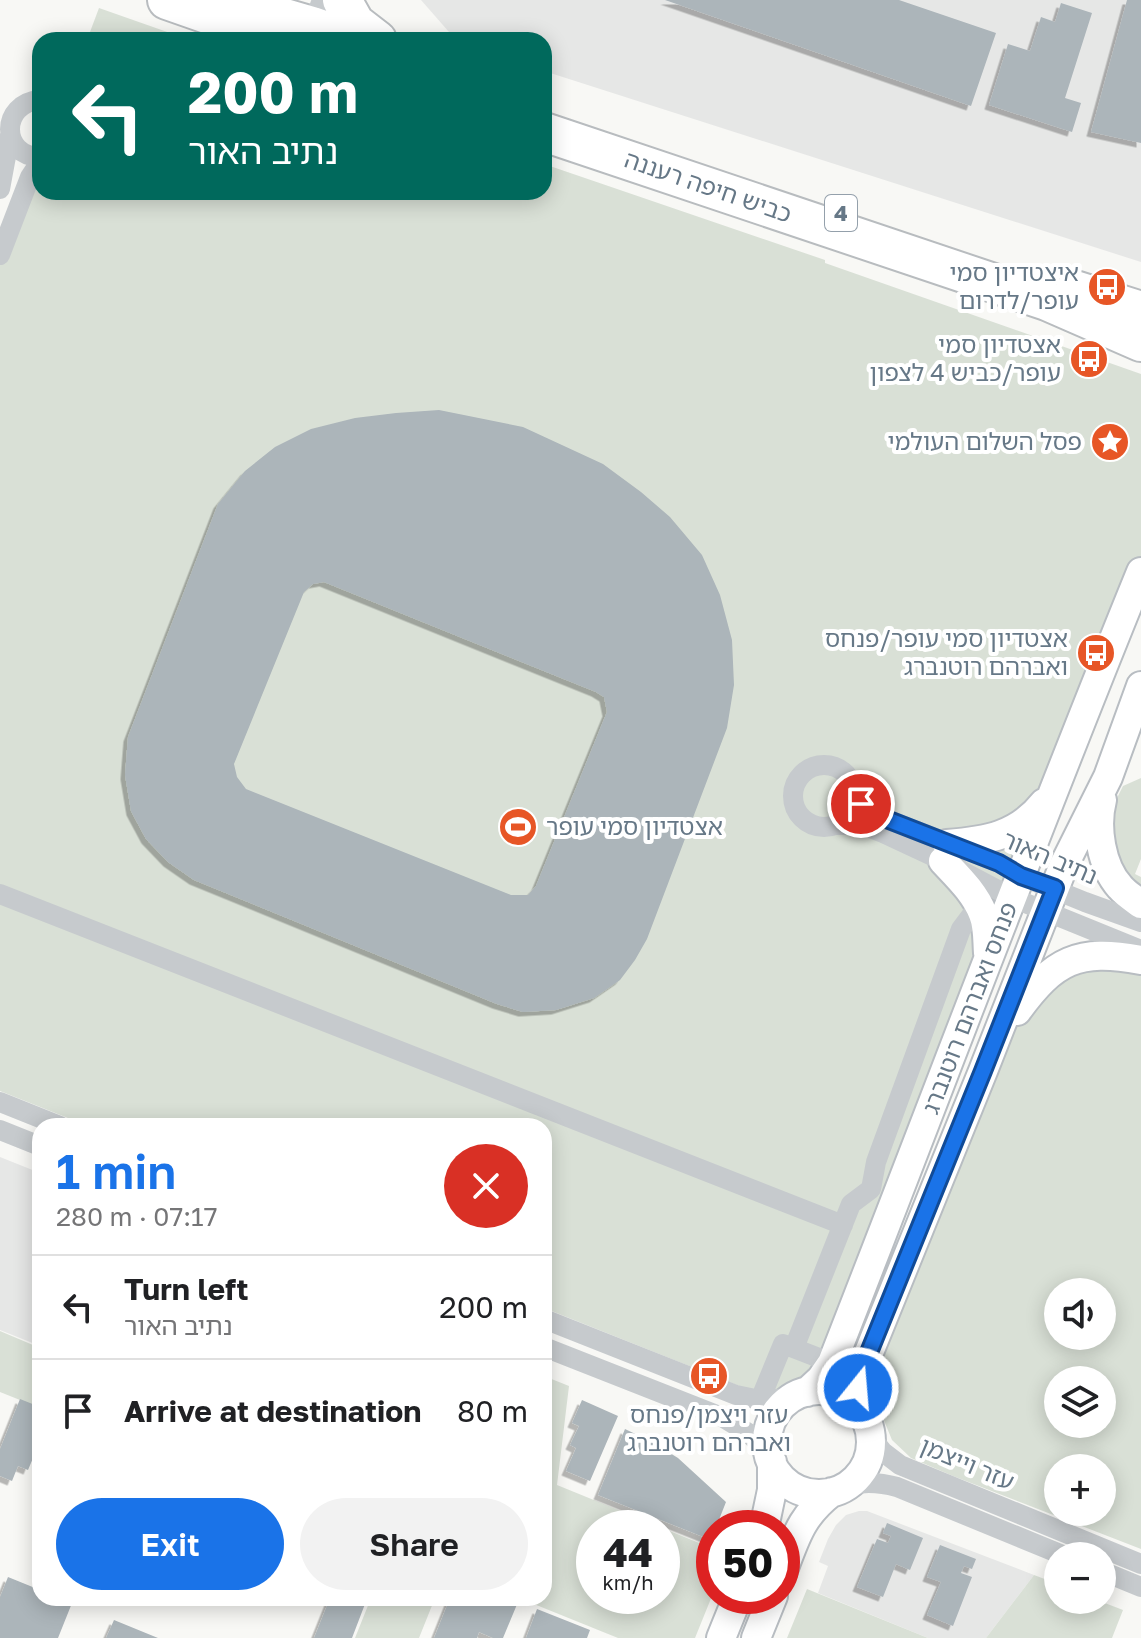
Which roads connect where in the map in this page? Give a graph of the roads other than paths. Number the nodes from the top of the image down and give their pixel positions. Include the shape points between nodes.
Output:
1 (167, 0) edge
2 (223, 0) edge
3 (342, 0) edge
4 (306, 26) edge
5 (326, 32) edge
6 (367, 32) edge
7 (32, 102) edge
8 (552, 111) edge
9 (10, 135) junction
10 (552, 135) edge
11 (32, 157) edge
12 (32, 174) edge
13 (0, 189) edge
14 (0, 255) edge
15 (1141, 311) edge
16 (1105, 326) junction
17 (1141, 342) edge
18 (1141, 367) edge
19 (1141, 572) edge
20 (1141, 686) edge
21 (1108, 777) junction
22 (1052, 792) junction
23 (856, 796) junction
24 (838, 825) junction
25 (945, 852) junction
26 (1017, 887) junction
27 (0, 894) edge
28 (1050, 899) junction
29 (1141, 904) edge
30 (979, 905) junction
31 (1141, 922) edge
32 (1141, 950) edge
33 (988, 959) junction
34 (1141, 960) edge
35 (983, 1071) junction
36 (0, 1102) edge
37 (40, 1118) edge
38 (0, 1130) edge
39 (32, 1143) edge
40 (843, 1225) junction
41 (552, 1322) edge
42 (794, 1348) junction
43 (552, 1350) edge
44 (832, 1363) junction
45 (799, 1395) junction
46 (760, 1400) junction
47 (859, 1408) junction
48 (871, 1437) junction
49 (770, 1459) junction
50 (839, 1489) junction
51 (768, 1510) edge
52 (800, 1531) edge
53 (1044, 1548) edge
54 (1141, 1564) edge
55 (1116, 1577) edge
56 (1141, 1587) edge
57 (731, 1614) edge
58 (766, 1614) edge
59 (721, 1638) edge
60 (756, 1638) edge

1 - 4 highway
2 - 4 highway
3 - 6 highway
4 - 5 highway
7 - 9 street via 17,109
8 - 15 highway, כביש חיפה רעננה / 4
9 - 11 street via 19,150
9 - 13 street
10 - 16 highway, כביש חיפה רעננה / 4 via 1047,301
12 - 14 street
16 - 17 highway, כביש חיפה רעננה / 4
16 - 18 highway
19 - 22 main road, פנחס ואברהם רוטנברג
20 - 21 main road, פנחס ואברהם רוטנברג
21 - 28 main road, פנחס ואברהם רוטנברג
21 - 29 main road via 1100,807 1104,857 1120,888
22 - 25 main road via 1025,823
22 - 26 main road, פנחס ואברהם רוטנברג
23 - 24 street via 849,816
23 - 24 street via 852,781 835,767 813,767 797,782 793,798 802,818 816,827
23 - 25 street, נתיב האור via 871,813
24 - 25 street, נתיב האור via 863,825
25 - 26 street, נתיב האור via 999,863
25 - 30 main road
26 - 28 street, נתיב האור
26 - 33 main road, פנחס ואברהם רוטנברג
27 - 40 street
28 - 31 street, נתיב האור via 1085,902
28 - 32 street, נתיב האור via 1076,925
28 - 35 main road, פנחס ואברהם רוטנברג
30 - 33 main road
30 - 40 street via 961,929 876,1162 871,1189 851,1204
33 - 44 main road, פנחס ואברהם רוטנברג
34 - 35 main road via 1095,955 1052,970 1015,1013
35 - 47 main road, פנחס ואברהם רוטנברג via 861,1372
36 - 37 street
38 - 39 street
40 - 42 street
41 - 46 street
42 - 44 street
42 - 46 street via 783,1344
43 - 49 street via 722,1417 750,1434
44 - 45 main road, פנחס ואברהם רוטנברג
45 - 46 street
45 - 47 main road via 823,1390
45 - 49 main road via 771,1423
47 - 48 main road
48 - 50 main road via 863,1469
48 - 54 street, עזר וייצמן via 900,1465
49 - 50 main road via 780,1476 800,1490 816,1494
49 - 51 main road
50 - 52 main road via 814,1506
50 - 53 street, עזר וייצמן via 864,1483 891,1486
55 - 56 street
57 - 59 main road
58 - 60 main road

